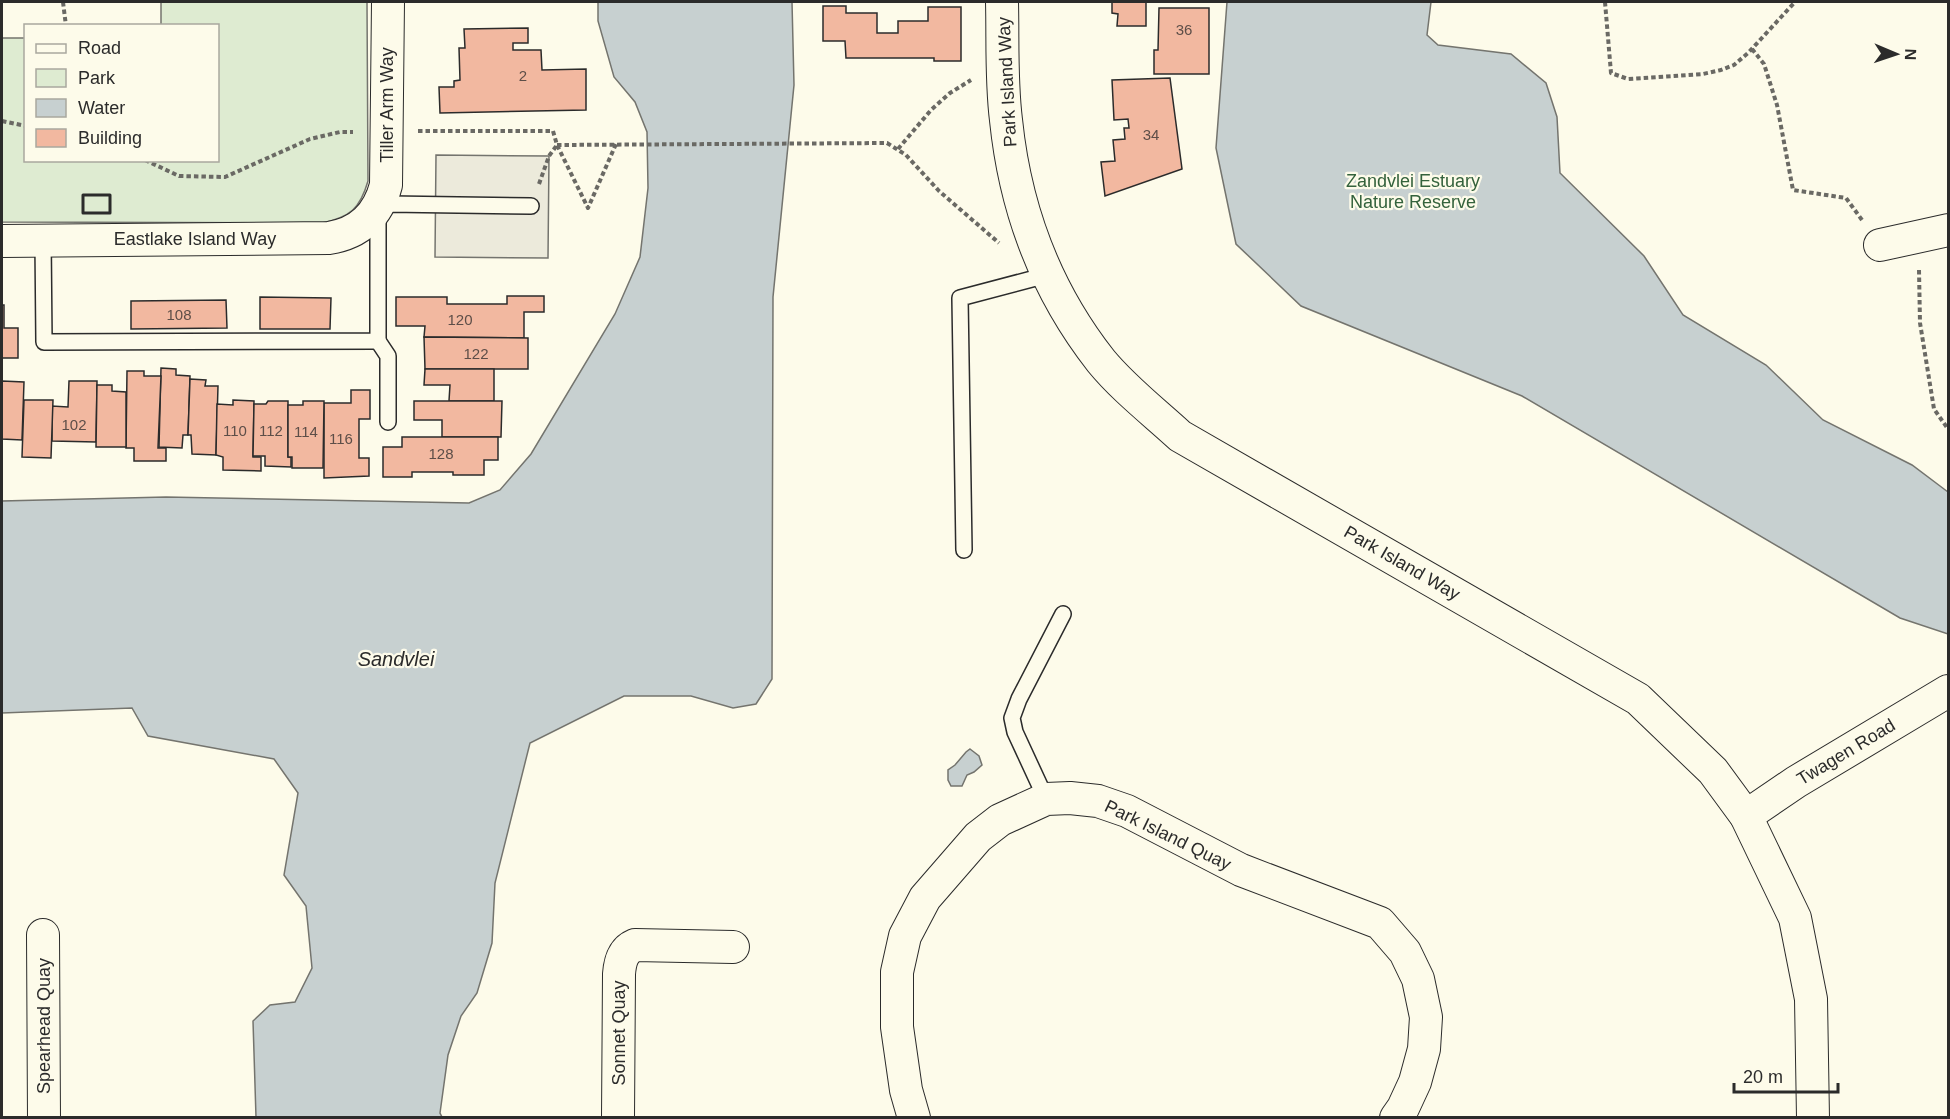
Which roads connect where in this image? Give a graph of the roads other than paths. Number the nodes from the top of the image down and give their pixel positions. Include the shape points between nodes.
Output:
1 (388, 2) edge
2 (1002, 2) edge
3 (531, 206) road end
4 (378, 208) junction
5 (1948, 230) edge
6 (43, 240) junction
7 (2, 241) edge
8 (1880, 245) road end
9 (1043, 267) junction
10 (378, 341) junction
11 (388, 422) dead end
12 (964, 550) dead end
13 (1064, 614) dead end
14 (1948, 691) edge
15 (1046, 800) junction
16 (1746, 816) junction
17 (43, 935) dead end
18 (733, 947) dead end
19 (44, 1118) edge
20 (618, 1118) edge
21 (914, 1118) edge
22 (1396, 1118) edge
23 (1813, 1118) edge

1 - 4 street, Tiller Arm Way via 386,185
2 - 9 street, Park Island Way via 1005,118 1010,152 1022,206
3 - 4 lane via 389,204
4 - 6 street, Eastlake Island Way via 353,231 329,238
4 - 10 lane
5 - 8 street
6 - 7 street, Eastlake Island Way
6 - 10 lane via 44,342
9 - 12 lane via 960,298
9 - 16 street, Park Island Way via 1102,362 1180,436 1638,699 1713,771
10 - 11 lane via 388,356
13 - 15 lane via 1012,718
14 - 16 street, Twagen Road
15 - 21 street, Park Island Quay via 1000,820 978,837 925,898 905,936 897,972 897,1027
15 - 22 street, Park Island Quay via 1098,801 1127,811 1241,870 1380,923 1405,952 1418,979 1426,1017 1424,1049 1414,1082
16 - 23 street, Park Island Way via 1795,918 1811,999
17 - 19 street, Spearhead Quay
18 - 20 street, Sonnet Quay via 628,948 619,974

